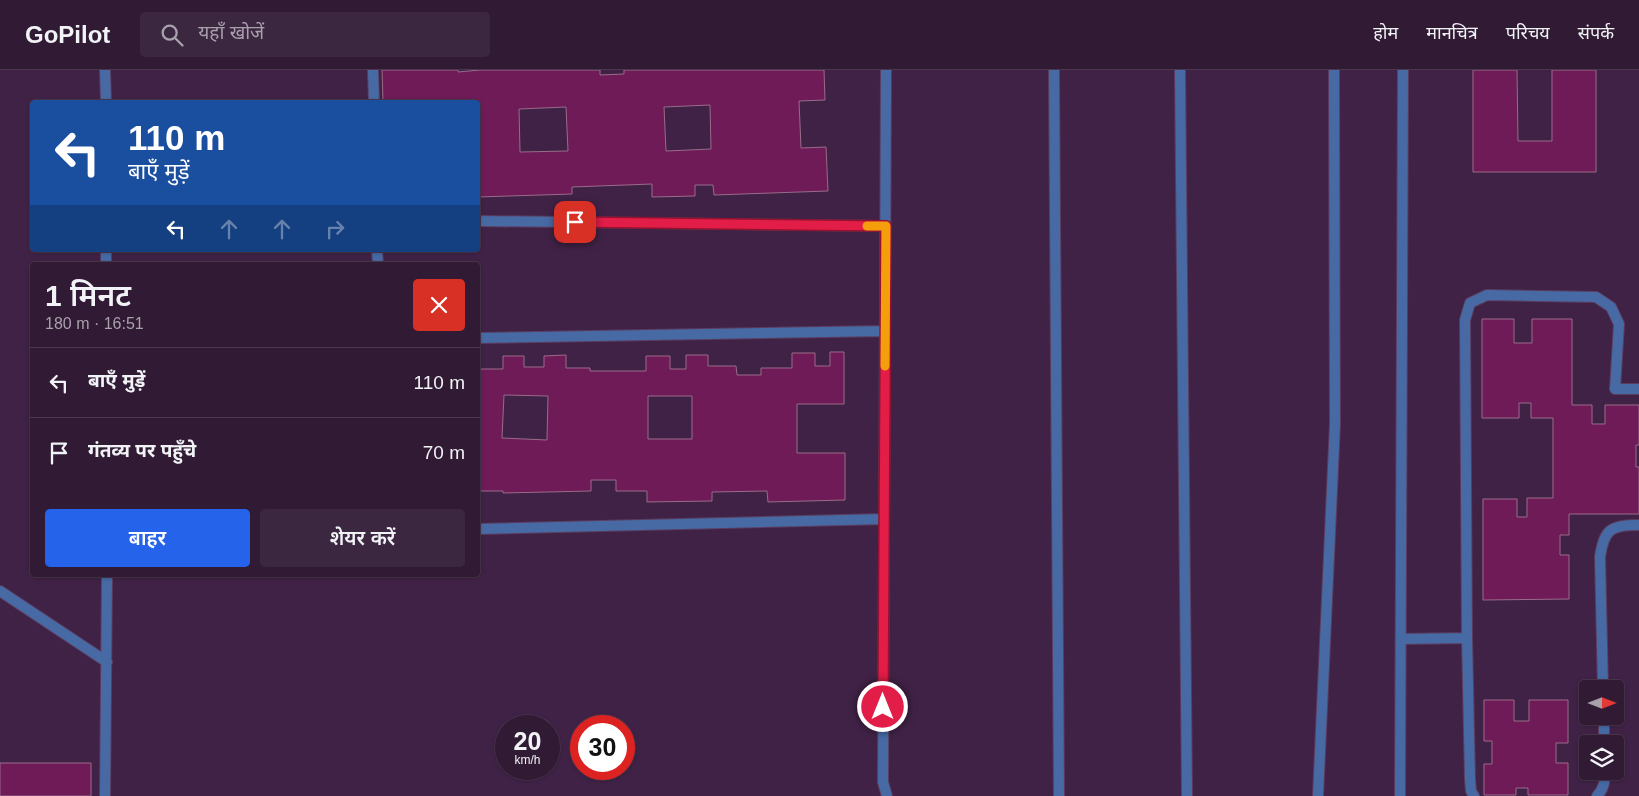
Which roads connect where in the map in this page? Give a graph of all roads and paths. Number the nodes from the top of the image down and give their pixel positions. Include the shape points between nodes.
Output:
1 (106, 70) edge
2 (373, 70) edge
3 (886, 70) edge
4 (1054, 70) edge
5 (1180, 70) edge
6 (1334, 70) edge
7 (1403, 70) edge
8 (106, 100) edge
9 (374, 100) edge
10 (480, 221) edge
11 (886, 226) junction
12 (885, 331) junction
13 (480, 338) edge
14 (1639, 389) edge
15 (884, 519) junction
16 (1639, 525) edge
17 (480, 529) edge
18 (107, 577) edge
19 (0, 591) edge
20 (1467, 638) junction
21 (1401, 639) junction
22 (107, 662) junction
23 (1603, 680) edge
24 (1605, 780) edge
25 (105, 796) edge
26 (887, 796) edge
27 (1059, 796) edge
28 (1187, 796) edge
29 (1318, 796) edge
30 (1400, 796) edge
31 (1474, 796) edge
32 (1597, 796) edge

1 - 8 street
2 - 9 street
3 - 11 street
4 - 27 street
5 - 28 street
6 - 29 street via 1335,424
7 - 21 street
10 - 11 street
11 - 12 street
12 - 13 street
12 - 15 street
14 - 20 street via 1614,389 1619,324 1611,307 1596,297 1486,295 1470,303 1465,320
15 - 17 street
15 - 26 street via 883,782
16 - 23 street via 1614,528 1602,540
18 - 22 street
19 - 22 street
20 - 21 street
20 - 31 street via 1470,779
21 - 30 street
22 - 25 street
24 - 32 street

